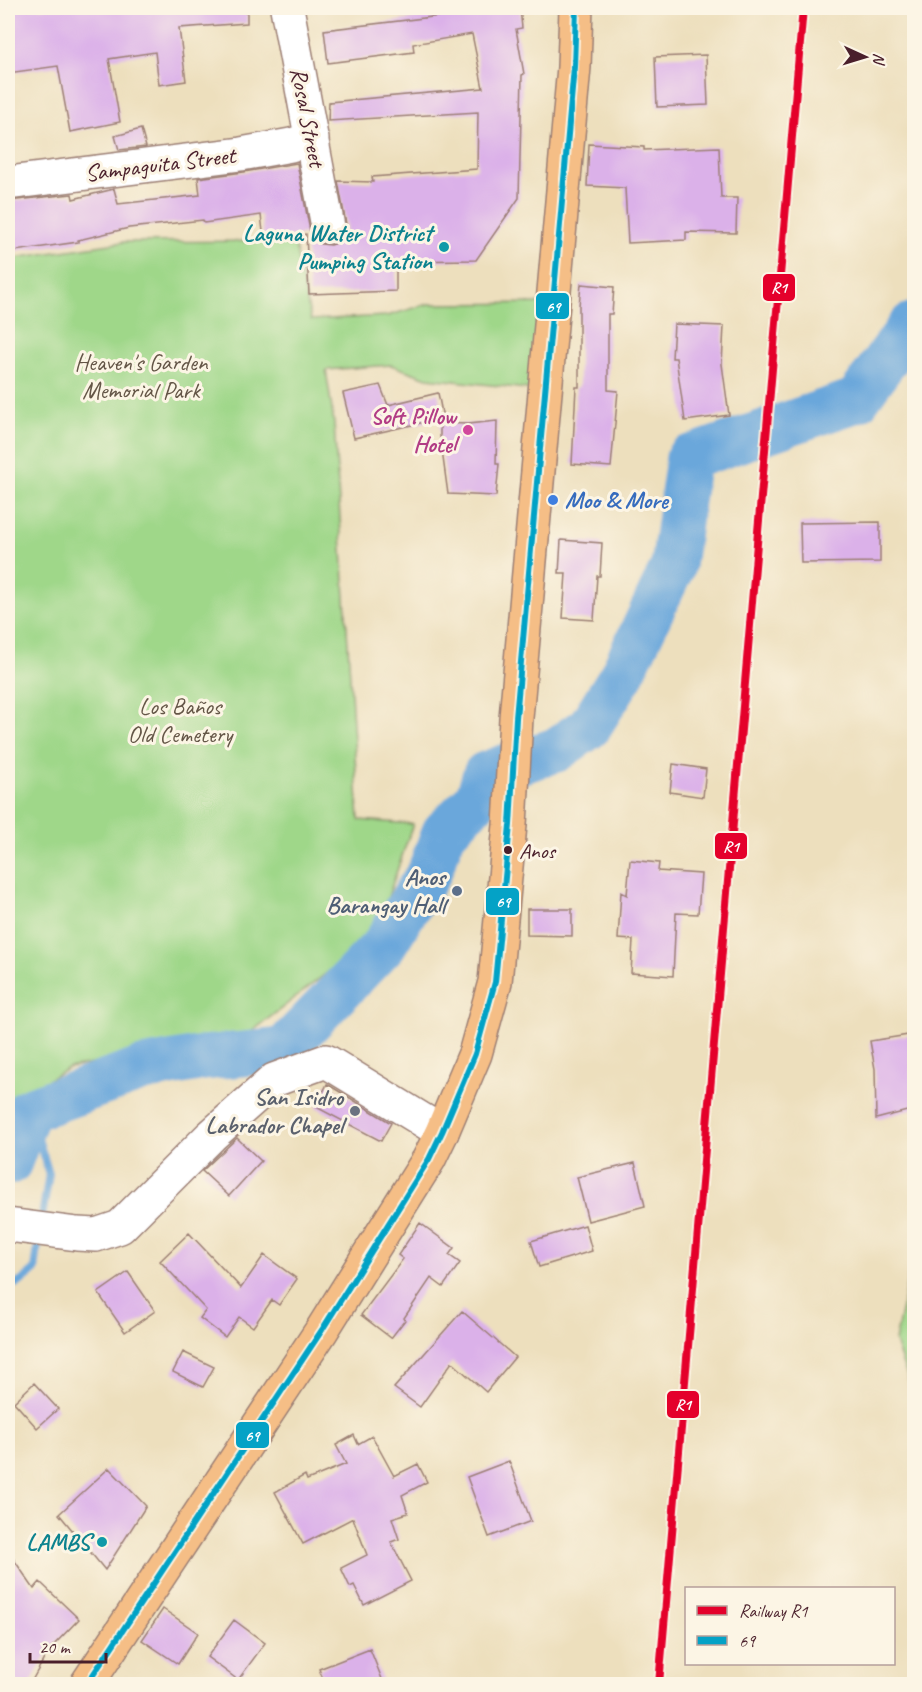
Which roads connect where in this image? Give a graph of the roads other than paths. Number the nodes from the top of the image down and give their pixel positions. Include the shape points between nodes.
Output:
1 (287, 8) edge
2 (576, 8) edge
3 (312, 140) junction
4 (8, 183) edge
5 (328, 227) dead end
6 (442, 1132) junction
7 (8, 1225) edge
8 (87, 1684) edge

1 - 3 street, Rosal Street
2 - 6 main road via 495,982 475,1054
3 - 4 street, Sampaguita Street via 241,154
3 - 5 street, Rosal Street
6 - 7 street via 327,1061 274,1080 120,1227 96,1235
6 - 8 main road via 322,1330

